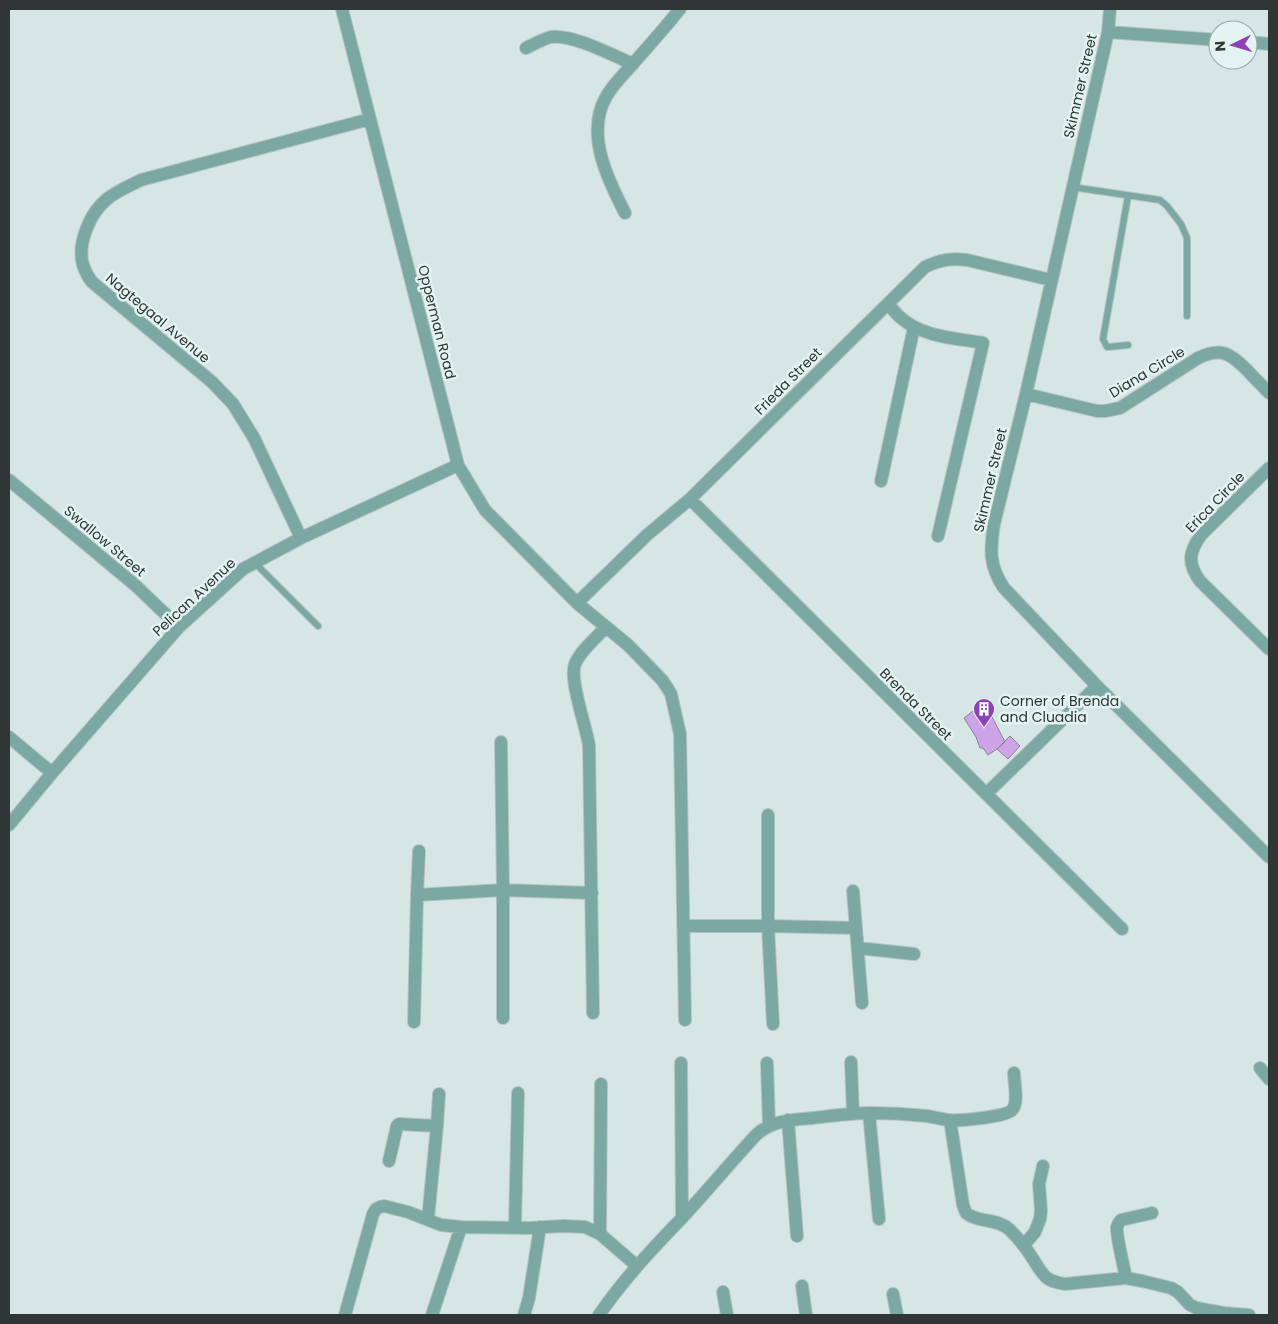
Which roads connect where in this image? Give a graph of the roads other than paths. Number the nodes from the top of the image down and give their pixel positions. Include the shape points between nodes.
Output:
1 (342, 9) edge
2 (680, 9) edge
3 (1110, 9) edge
4 (1108, 32) junction
5 (1208, 39) edge
6 (526, 48) dead end
7 (633, 64) junction
8 (370, 119) junction
9 (1072, 188) junction
10 (1128, 196) junction
11 (625, 213) dead end
12 (1051, 280) junction
13 (888, 304) junction
14 (1187, 316) dead end
15 (914, 327) junction
16 (1128, 345) dead end
17 (1269, 393) edge
18 (1026, 394) junction
19 (458, 466) junction
20 (1269, 468) edge
21 (9, 480) edge
22 (881, 481) dead end
23 (690, 499) junction
24 (938, 536) dead end
25 (301, 538) junction
26 (255, 563) junction
27 (577, 603) junction
28 (318, 626) dead end
29 (179, 627) junction
30 (606, 628) junction
31 (1269, 649) edge
32 (1097, 686) junction
33 (9, 737) edge
34 (501, 742) dead end
35 (52, 773) junction
36 (986, 794) junction
37 (768, 815) dead end
38 (9, 825) edge
39 (419, 851) dead end
40 (1269, 857) edge
41 (503, 890) junction
42 (853, 890) dead end
43 (592, 893) junction
44 (417, 895) junction
45 (683, 926) junction
46 (768, 926) junction
47 (856, 928) junction
48 (1122, 929) dead end
49 (858, 948) junction
50 (914, 954) dead end
51 (862, 1003) dead end
52 (593, 1013) dead end
53 (503, 1018) dead end
54 (685, 1020) dead end
55 (414, 1022) dead end
56 (773, 1024) dead end
57 (682, 1062) dead end
58 (851, 1062) dead end
59 (766, 1063) dead end
60 (1260, 1068) dead end
61 (1014, 1073) dead end
62 (1269, 1079) edge
63 (601, 1084) dead end
64 (518, 1093) dead end
65 (439, 1094) dead end
66 (869, 1112) junction
67 (853, 1114) junction
68 (788, 1120) junction
69 (950, 1120) junction
70 (769, 1125) junction
71 (437, 1126) junction
72 (389, 1161) dead end
73 (1043, 1166) dead end
74 (1152, 1212) dead end
75 (682, 1218) junction
76 (428, 1219) junction
77 (879, 1219) dead end
78 (461, 1227) junction
79 (514, 1227) junction
80 (540, 1227) junction
81 (600, 1234) junction
82 (797, 1236) dead end
83 (1024, 1245) junction
84 (637, 1266) junction
85 (1126, 1278) junction
86 (802, 1286) dead end
87 (724, 1292) dead end
88 (893, 1294) dead end
89 (345, 1315) edge
90 (432, 1315) edge
91 (524, 1315) edge
92 (600, 1315) edge
93 (727, 1315) edge
94 (806, 1315) edge
95 (897, 1315) edge
96 (1248, 1315) edge

1 - 8 street, Opperman Road
2 - 7 street
3 - 4 street, Skimmer Street
4 - 5 street
4 - 9 street, Skimmer Street
6 - 7 street via 549,38 567,38
7 - 11 street via 605,98 598,129 605,172
8 - 19 street, Opperman Road
8 - 25 street, Nagtegaal Avenue via 141,180 114,194 98,207 88,224 82,248 84,270 92,282 212,382 233,404 254,438
9 - 10 lane
9 - 12 street, Skimmer Street
10 - 14 lane via 1160,200 1181,224 1187,238
10 - 16 lane via 1103,339 1107,347
12 - 13 street, Frieda Street via 954,259 926,267
12 - 18 street, Skimmer Street
13 - 15 street via 900,318
13 - 23 street, Frieda Street
15 - 22 street
15 - 24 street via 983,343
17 - 18 street, Diana Circle via 1235,358 1217,352 1198,358 1114,410 1097,411
18 - 32 street, Skimmer Street via 994,524 992,562 1004,588
19 - 25 street, Pelican Avenue
19 - 27 street, Opperman Road via 485,510
20 - 31 street, Erica Circle via 1201,536 1193,546 1191,560 1200,581
21 - 29 street, Swallow Street via 135,585
23 - 27 street, Frieda Street via 647,535
23 - 36 street, Brenda Street
25 - 26 street, Pelican Avenue
26 - 28 lane
26 - 29 street, Pelican Avenue
27 - 30 street, Opperman Road
29 - 35 street, Pelican Avenue
30 - 43 street via 580,656 573,671 590,745
30 - 45 street, Opperman Road via 628,645 662,680 674,707 680,734
32 - 36 street
32 - 40 street, Skimmer Street
33 - 35 street
34 - 41 street
35 - 38 street, Pelican Avenue
36 - 48 street, Brenda Street
37 - 46 street
39 - 44 street
41 - 43 street
41 - 44 street
41 - 53 street
42 - 47 street
43 - 52 street
44 - 55 street
45 - 46 street
45 - 54 street, Opperman Road
46 - 47 street
46 - 56 street
47 - 49 street
49 - 50 street
49 - 51 street
57 - 75 street
58 - 67 street
59 - 70 street
60 - 62 street
61 - 69 street via 1016,1099 1009,1113
63 - 81 street
64 - 79 street
65 - 71 street
66 - 67 street
66 - 69 street
66 - 77 street
67 - 68 street
68 - 70 street
68 - 82 street
69 - 83 street via 966,1213 1002,1224
70 - 75 street via 756,1135
71 - 72 street via 396,1126
71 - 76 street
73 - 83 street via 1038,1184 1040,1219 1035,1232
74 - 85 street via 1118,1223
75 - 84 street
76 - 78 street
76 - 89 street via 384,1206 376,1209
78 - 79 street
78 - 90 street
79 - 80 street
80 - 81 street via 585,1227
80 - 91 street
81 - 84 street
83 - 85 street via 1048,1279 1057,1283
84 - 92 street
85 - 96 street via 1171,1288 1196,1308
86 - 94 street
87 - 93 street
88 - 95 street

